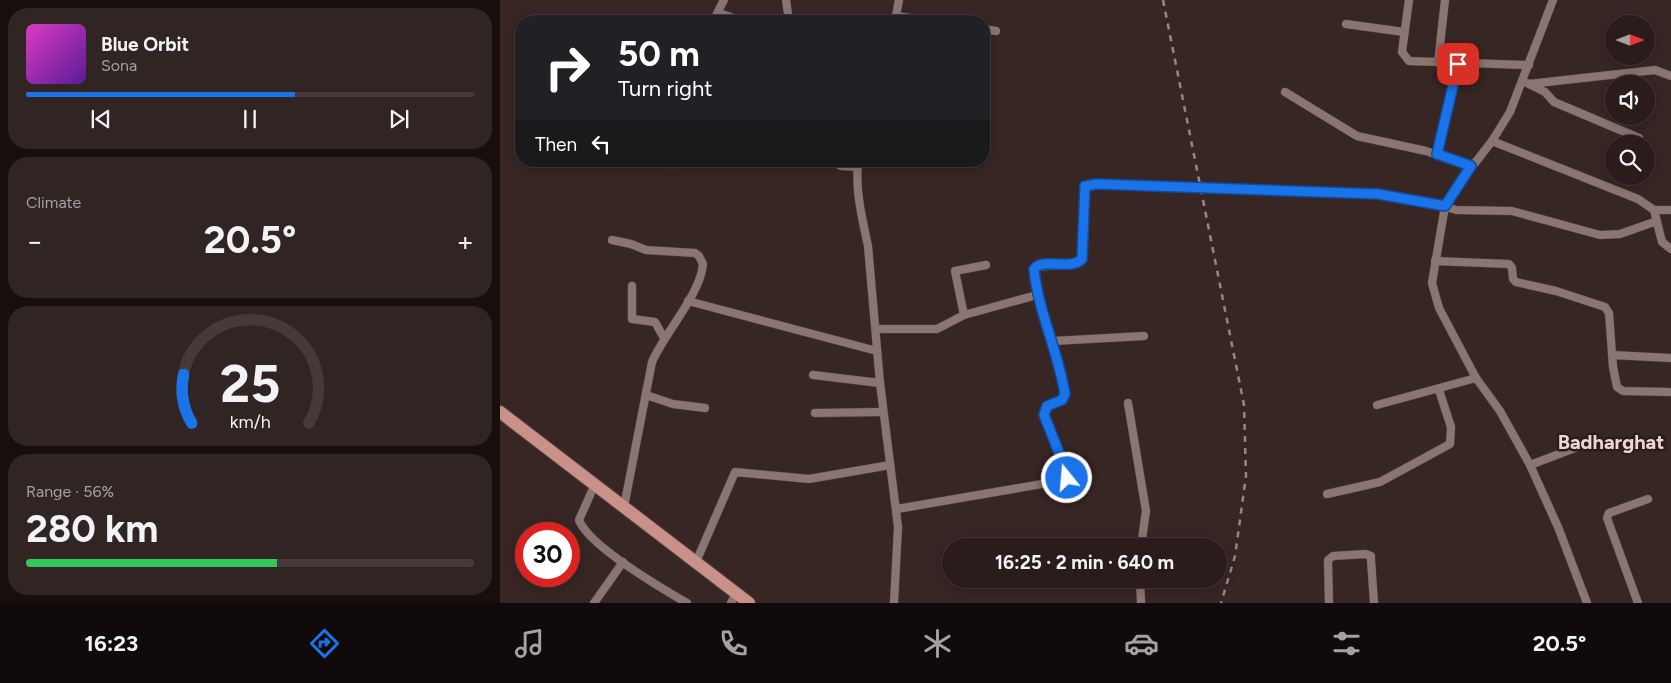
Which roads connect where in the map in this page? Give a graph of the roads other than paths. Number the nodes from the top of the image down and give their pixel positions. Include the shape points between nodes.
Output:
1 (724, 0) edge
2 (786, 0) edge
3 (899, 0) edge
4 (1409, 0) edge
5 (1445, 0) edge
6 (1553, 0) edge
7 (718, 13) joint
8 (724, 15) edge
9 (788, 15) edge
10 (896, 15) edge
11 (1346, 24) dead end
12 (990, 30) edge
13 (996, 31) dead end
14 (1404, 32) junction
15 (1438, 63) junction
16 (1458, 64) junction
17 (1529, 65) junction
18 (1671, 76) edge
19 (1526, 82) junction
20 (1285, 92) dead end
21 (1632, 135) edge
22 (1492, 141) junction
23 (1437, 154) junction
24 (1471, 166) junction
25 (858, 167) edge
26 (1445, 206) junction
27 (1654, 210) junction
28 (1671, 210) edge
29 (1657, 221) junction
30 (612, 240) dead end
31 (1671, 249) edge
32 (1435, 261) junction
33 (986, 265) dead end
34 (632, 286) dead end
35 (1038, 295) junction
36 (688, 301) junction
37 (964, 315) junction
38 (877, 328) junction
39 (1144, 336) dead end
40 (664, 338) junction
41 (1053, 341) junction
42 (877, 351) junction
43 (1612, 355) junction
44 (1671, 358) edge
45 (813, 375) dead end
46 (1476, 378) junction
47 (880, 383) junction
48 (1439, 390) junction
49 (1669, 392) dead end
50 (646, 395) junction
51 (1128, 403) dead end
52 (1377, 405) dead end
53 (705, 408) dead end
54 (500, 412) edge
55 (883, 412) junction
56 (815, 413) dead end
57 (1591, 442) dead end
58 (890, 465) junction
59 (1530, 466) junction
60 (595, 484) junction
61 (1327, 494) dead end
62 (1648, 499) dead end
63 (624, 507) junction
64 (897, 509) junction
65 (1142, 538) edge
66 (623, 562) junction
67 (696, 562) junction
68 (1140, 588) edge
69 (734, 598) edge
70 (594, 603) edge
71 (687, 603) edge
72 (749, 603) edge
73 (894, 603) edge
74 (1141, 603) edge
75 (1329, 603) edge
76 (1374, 603) edge
77 (1587, 603) edge
78 (1638, 603) edge

1 - 7 street
2 - 9 street
3 - 10 street
4 - 14 street
5 - 15 street
6 - 17 street
7 - 8 street
11 - 14 street
12 - 13 street
14 - 15 street via 1404,58
15 - 16 street
16 - 17 street
16 - 23 street
17 - 19 street
18 - 19 street via 1655,70
19 - 21 street via 1546,92 1554,102
19 - 22 street
20 - 23 street via 1357,136
22 - 24 street
22 - 27 street via 1638,198
23 - 24 street
24 - 26 street
25 - 38 street via 859,199
26 - 29 street via 1456,210 1512,211 1600,235 1620,234
26 - 32 street
26 - 35 street via 1378,194 1087,185 1084,188 1082,259 1073,264 1035,267
27 - 28 street
27 - 29 street
29 - 31 street via 1662,242
30 - 36 street via 646,250 695,253 699,256 703,268
32 - 43 street via 1509,264 1516,282 1605,308
32 - 46 street via 1432,283 1435,298
33 - 37 street via 955,271
34 - 40 street via 632,319 655,322
35 - 37 street
35 - 41 street
36 - 40 street
36 - 42 street
37 - 38 street via 937,329
38 - 42 street
39 - 41 street
40 - 50 street via 652,362
41 - 64 street via 1065,397 1047,406 1044,415 1066,470 1066,480
42 - 47 street
43 - 44 street
43 - 49 street via 1615,381 1620,389
45 - 47 street
46 - 48 street
46 - 59 street via 1500,411
47 - 55 street
48 - 52 street
48 - 61 street via 1451,427 1450,444 1380,482
50 - 53 street via 673,404
50 - 63 street
51 - 65 street via 1146,511
54 - 60 main road
55 - 56 street
55 - 58 street
57 - 59 street
58 - 64 street
58 - 67 street via 809,479 735,472
59 - 77 street
60 - 63 main road
60 - 66 street via 579,522 591,538
62 - 78 street via 1615,509 1609,512 1608,518
63 - 67 main road
64 - 73 street
66 - 70 street
66 - 71 street
67 - 69 main road
68 - 74 street
69 - 72 main road
75 - 76 street via 1328,560 1334,556 1366,554 1371,556

